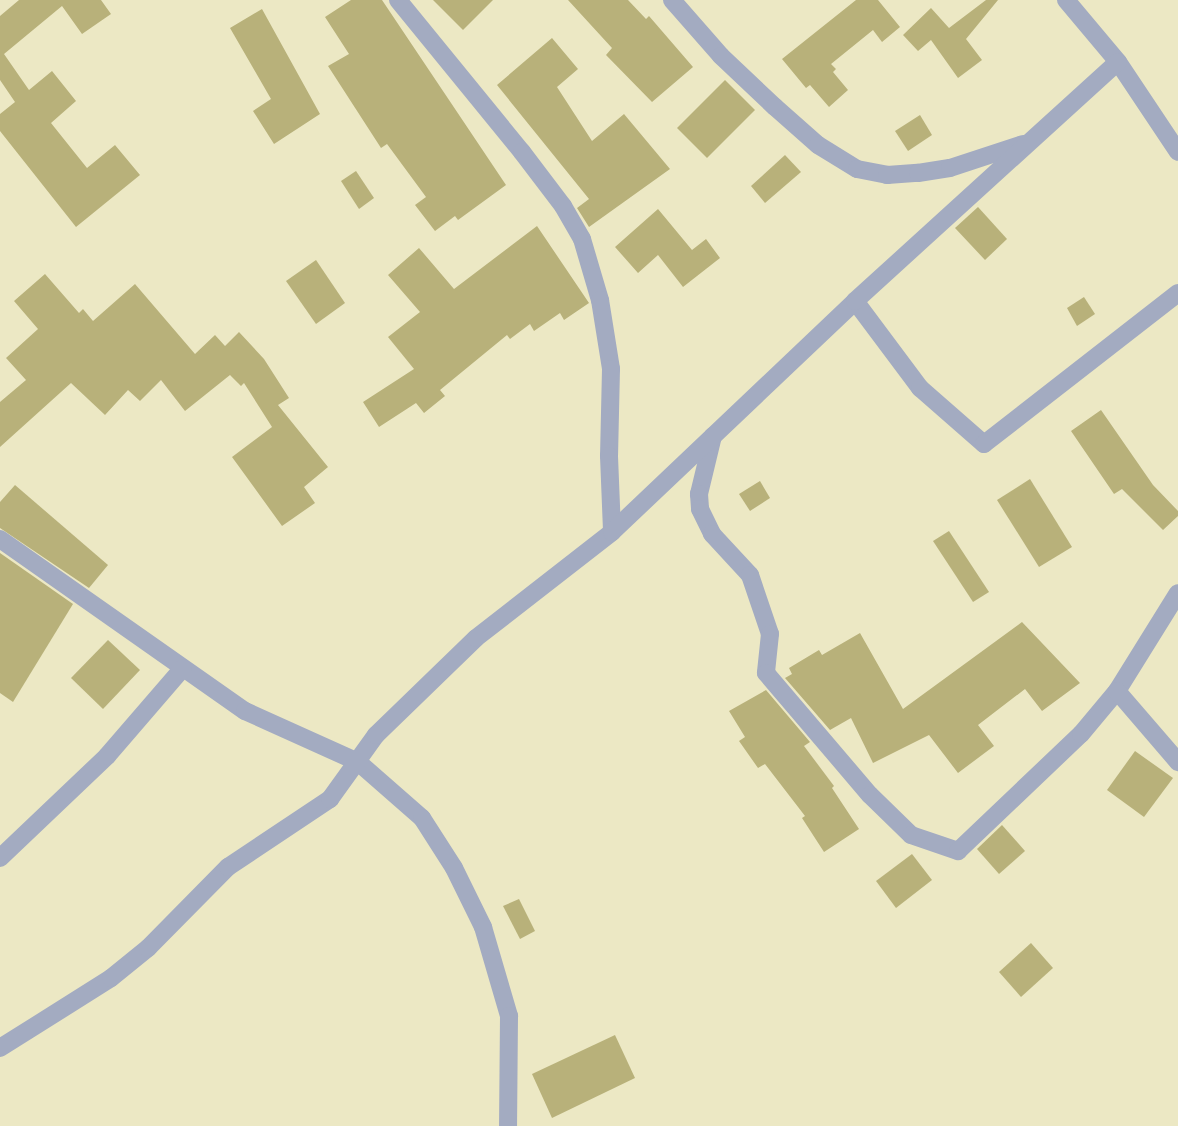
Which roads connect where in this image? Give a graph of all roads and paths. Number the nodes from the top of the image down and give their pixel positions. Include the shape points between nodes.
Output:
1 (398, 0) edge
2 (672, 0) edge
3 (1066, 0) edge
4 (1118, 62) junction
5 (1031, 142) junction
6 (1178, 152) edge
7 (1178, 293) edge
8 (855, 301) junction
9 (713, 436) junction
10 (612, 532) junction
11 (0, 539) edge
12 (1178, 592) edge
13 (183, 668) junction
14 (1117, 691) junction
15 (358, 762) junction
16 (1178, 762) edge
17 (0, 858) edge
18 (0, 1048) edge
19 (508, 1126) edge

1 - 10 street via 522,152 563,206 582,239 600,300 611,369
2 - 5 street via 721,56 775,107 818,145 857,169 887,175 950,168
3 - 4 street
4 - 5 street
4 - 6 street
5 - 8 street
7 - 8 street via 984,444 920,388
8 - 9 street
9 - 10 street
9 - 14 street via 699,494 700,508 712,534 750,575 770,634 766,673 870,795 911,835 958,851 1055,761
10 - 15 street via 476,638 376,735
11 - 13 street
12 - 14 street
13 - 15 street via 279,729
13 - 17 street via 107,756
14 - 16 street
15 - 18 street via 330,799 228,867 148,948 111,978
15 - 19 street via 422,818 454,868 483,927 509,1016

